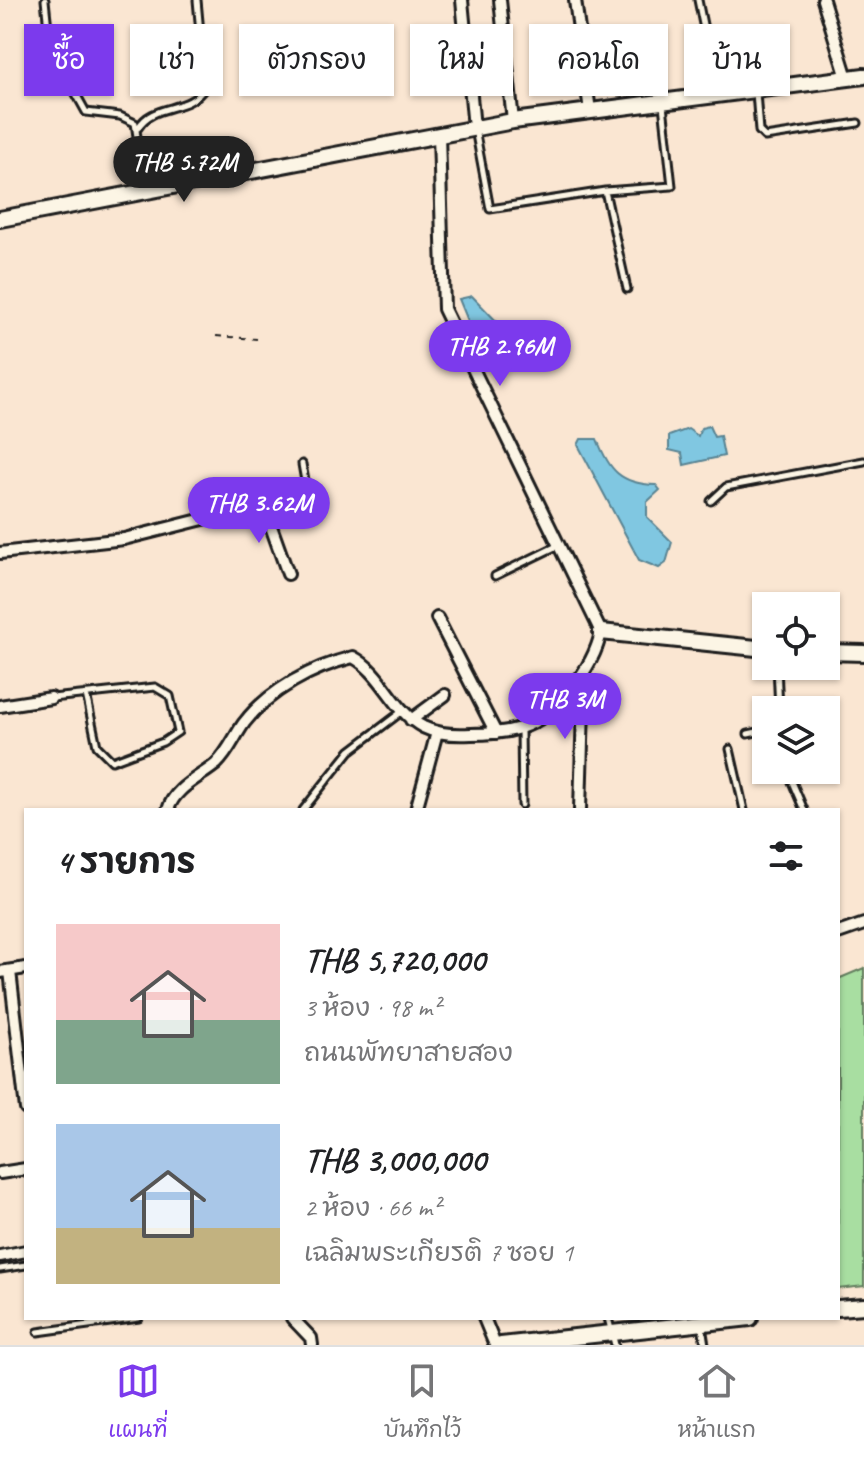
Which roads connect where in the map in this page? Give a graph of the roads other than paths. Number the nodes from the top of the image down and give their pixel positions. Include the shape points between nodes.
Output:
1 (45, 0) edge
2 (197, 0) edge
3 (462, 0) edge
4 (500, 0) edge
5 (575, 0) edge
6 (698, 0) edge
7 (823, 0) edge
8 (703, 24) edge
9 (864, 76) edge
10 (847, 78) junction
11 (790, 86) edge
12 (711, 96) edge
13 (756, 96) edge
14 (663, 104) junction
15 (590, 111) junction
16 (513, 121) junction
17 (858, 123) dead end
18 (138, 128) junction
19 (474, 128) junction
20 (439, 134) junction
21 (605, 191) junction
22 (145, 192) junction
23 (0, 219) edge
24 (627, 289) dead end
25 (864, 461) edge
26 (302, 464) dead end
27 (711, 501) dead end
28 (263, 504) junction
29 (557, 546) junction
30 (0, 553) edge
31 (288, 574) dead end
32 (495, 576) dead end
33 (437, 618) dead end
34 (601, 632) junction
35 (752, 648) edge
36 (840, 652) edge
37 (864, 653) edge
38 (584, 673) junction
39 (86, 694) junction
40 (445, 695) dead end
41 (51, 698) joint
42 (0, 706) edge
43 (408, 715) junction
44 (521, 728) junction
45 (437, 732) junction
46 (496, 733) junction
47 (752, 733) edge
48 (748, 734) dead end
49 (730, 749) dead end
50 (793, 784) edge
51 (522, 805) dead end
52 (169, 808) edge
53 (305, 808) edge
54 (417, 808) edge
55 (580, 808) edge
56 (744, 808) edge
57 (803, 808) edge
58 (864, 924) edge
59 (840, 932) edge
60 (5, 972) edge
61 (24, 1096) edge
62 (24, 1169) edge
63 (0, 1173) edge
64 (24, 1251) edge
65 (0, 1256) edge
66 (24, 1265) edge
67 (0, 1269) edge
68 (864, 1306) edge
69 (840, 1308) edge
70 (125, 1320) edge
71 (294, 1320) edge
72 (485, 1320) edge
73 (609, 1320) edge
74 (701, 1321) edge
75 (38, 1332) dead end
76 (615, 1339) edge
77 (312, 1345) edge
78 (495, 1345) edge
79 (501, 1345) edge
80 (705, 1345) edge

1 - 18 lane via 50,47 86,112 131,119
2 - 18 lane via 205,87 192,102 150,115
3 - 19 street
4 - 16 street
5 - 15 street
6 - 8 lane
7 - 10 street
9 - 10 main road
10 - 11 main road
12 - 14 main road
13 - 17 lane via 759,131 765,137
14 - 15 main road
14 - 21 lane via 672,186
15 - 16 main road
16 - 19 main road
18 - 22 lane
19 - 20 main road
19 - 21 lane via 490,209
20 - 22 main road
20 - 29 street via 444,309
21 - 24 lane
22 - 23 main road
25 - 27 lane via 726,487
26 - 28 lane via 303,493
28 - 30 street via 124,539
28 - 31 street
29 - 32 lane
29 - 34 street
33 - 46 street
34 - 35 main road
34 - 38 street
36 - 37 main road
38 - 44 street via 567,694
38 - 55 street via 585,790
39 - 39 lane via 155,687 170,696 178,732 112,761 97,746
39 - 41 lane
40 - 43 street
41 - 42 street
43 - 45 street
43 - 52 street via 367,665 353,657 342,660 262,701 218,762 171,800
43 - 53 lane via 350,751
44 - 46 street
44 - 51 lane
45 - 46 street
45 - 54 street
47 - 48 lane
49 - 56 lane
50 - 57 lane
58 - 59 street
60 - 61 street
62 - 63 street
64 - 65 street
66 - 67 lane
68 - 69 main road
70 - 75 lane
71 - 77 street
72 - 78 street
73 - 76 lane
74 - 76 main road
74 - 80 lane
76 - 79 main road

